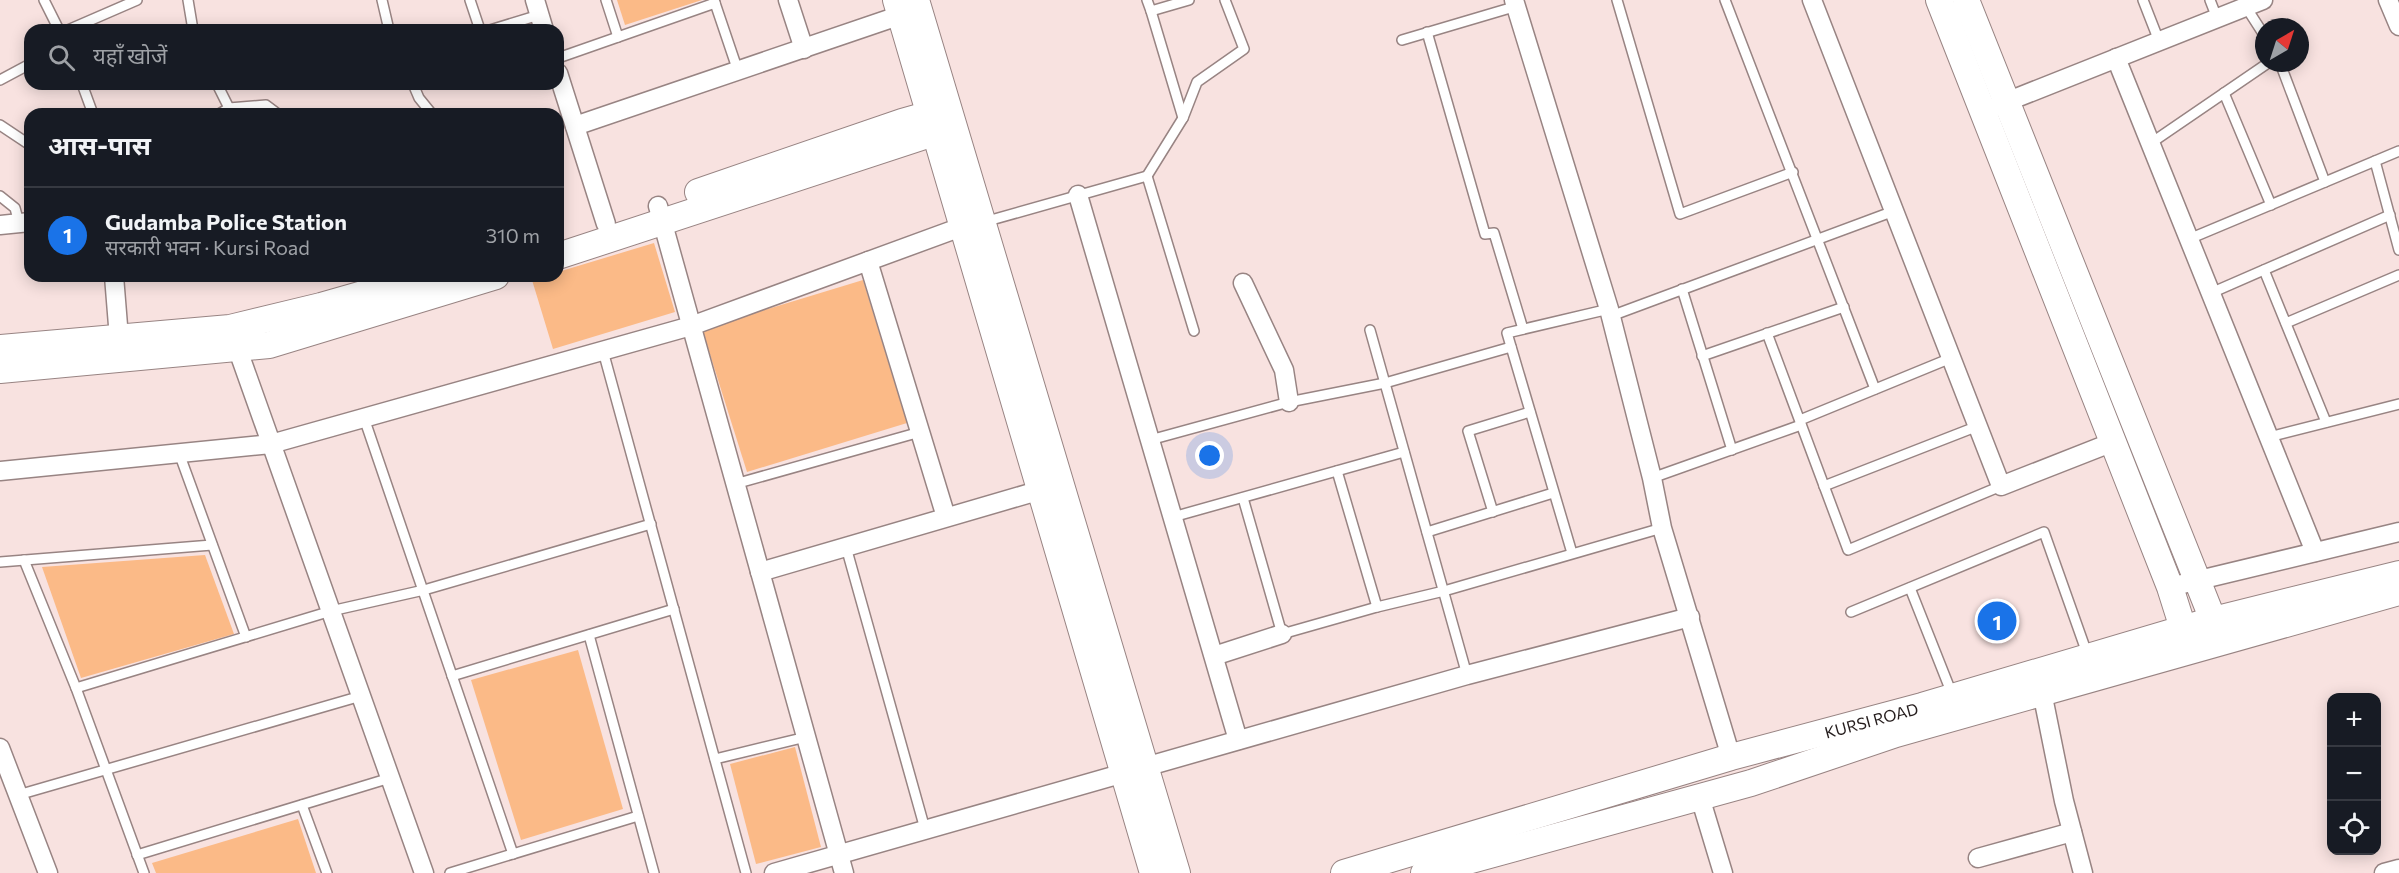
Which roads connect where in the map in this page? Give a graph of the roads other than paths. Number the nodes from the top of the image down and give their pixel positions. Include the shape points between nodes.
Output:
1 (44, 0) edge
2 (137, 0) edge
3 (188, 0) edge
4 (382, 0) edge
5 (470, 0) edge
6 (606, 0) edge
7 (788, 0) edge
8 (1147, 0) edge
9 (1189, 0) edge
10 (1225, 0) edge
11 (1617, 0) edge
12 (1725, 0) edge
13 (1812, 0) edge
14 (1939, 0) edge
15 (1965, 0) edge
16 (2143, 0) edge
17 (2210, 0) edge
18 (2263, 0) edge
19 (2388, 0) edge
20 (715, 1) edge
21 (1516, 2) edge
22 (905, 5) edge
23 (2246, 7) junction
24 (1151, 11) junction
25 (539, 15) edge
26 (2217, 18) junction
27 (2255, 21) edge
28 (56, 24) edge
29 (82, 24) edge
30 (192, 24) edge
31 (388, 24) edge
32 (478, 24) edge
33 (510, 24) edge
34 (2399, 26) edge
35 (1427, 32) junction
36 (618, 37) junction
37 (1402, 40) dead end
38 (2159, 41) junction
39 (804, 49) junction
40 (564, 56) edge
41 (2116, 58) junction
42 (24, 67) edge
43 (738, 71) junction
44 (2255, 72) edge
45 (2283, 72) edge
46 (0, 80) edge
47 (84, 90) edge
48 (220, 90) edge
49 (416, 90) edge
50 (563, 90) edge
51 (2224, 93) junction
52 (2006, 102) junction
53 (91, 108) edge
54 (229, 108) joint
55 (270, 108) edge
56 (427, 108) edge
57 (1983, 111) junction
58 (1183, 118) junction
59 (943, 120) junction
60 (0, 125) edge
61 (575, 126) junction
62 (24, 141) edge
63 (2151, 143) junction
64 (2399, 151) edge
65 (2375, 161) junction
66 (1792, 172) junction
67 (1147, 176) junction
68 (2325, 182) junction
69 (1078, 195) junction
70 (0, 196) edge
71 (2271, 205) junction
72 (1894, 211) junction
73 (660, 214) junction
74 (2390, 215) junction
75 (24, 222) edge
76 (606, 224) junction
77 (974, 224) junction
78 (0, 225) edge
79 (564, 236) edge
80 (1818, 238) junction
81 (2189, 239) junction
82 (2399, 250) edge
83 (564, 254) edge
84 (868, 261) junction
85 (2264, 270) junction
86 (2399, 274) edge
87 (114, 282) edge
88 (405, 282) edge
89 (476, 282) edge
90 (1243, 283) dead end
91 (1682, 289) junction
92 (2211, 293) junction
93 (1844, 307) junction
94 (1610, 312) junction
95 (2286, 323) junction
96 (691, 326) junction
97 (1523, 329) junction
98 (1370, 330) dead end
99 (1194, 331) dead end
100 (1767, 333) junction
101 (119, 338) junction
102 (233, 338) junction
103 (1511, 347) junction
104 (0, 348) edge
105 (603, 351) junction
106 (1702, 356) junction
107 (1951, 358) junction
108 (0, 370) edge
109 (1385, 383) junction
110 (1875, 389) junction
111 (1289, 402) junction
112 (2399, 404) edge
113 (1530, 412) junction
114 (364, 418) junction
115 (2326, 422) junction
116 (1800, 423) junction
117 (1978, 426) junction
118 (920, 432) junction
119 (2269, 437) junction
120 (1150, 440) junction
121 (2113, 442) junction
122 (271, 444) junction
123 (1732, 450) junction
124 (1404, 452) junction
125 (179, 453) junction
126 (0, 471) edge
127 (1337, 471) junction
128 (1652, 478) junction
129 (735, 484) junction
130 (1824, 486) junction
131 (2001, 486) junction
132 (1041, 490) junction
133 (1553, 493) junction
134 (1243, 498) junction
135 (1493, 512) junction
136 (946, 517) junction
137 (1173, 517) junction
138 (651, 524) junction
139 (1662, 528) junction
140 (2399, 531) edge
141 (1427, 532) junction
142 (212, 544) junction
143 (846, 547) junction
144 (2315, 552) junction
145 (1572, 553) junction
146 (24, 560) junction
147 (0, 562) edge
148 (760, 572) junction
149 (2198, 580) junction
150 (2398, 585) edge
151 (2170, 587) junction
152 (1910, 588) junction
153 (424, 590) junction
154 (1444, 591) junction
155 (1377, 607) junction
156 (674, 609) junction
157 (331, 611) junction
158 (1851, 612) dead end
159 (1690, 617) junction
160 (2217, 631) junction
161 (1282, 634) junction
162 (589, 635) junction
163 (246, 637) junction
164 (2186, 639) junction
165 (1214, 656) junction
166 (2088, 656) junction
167 (1467, 675) junction
168 (452, 676) junction
169 (2040, 682) junction
170 (76, 688) junction
171 (361, 696) junction
172 (1953, 697) junction
173 (806, 737) junction
174 (1238, 740) junction
175 (0, 748) edge
176 (1731, 757) junction
177 (715, 759) junction
178 (106, 770) junction
179 (1134, 770) junction
180 (390, 778) junction
181 (18, 795) junction
182 (1700, 797) junction
183 (302, 805) junction
184 (638, 816) junction
185 (925, 829) junction
186 (2072, 832) junction
187 (513, 854) junction
188 (838, 854) junction
189 (137, 855) junction
190 (1978, 858) dead end
191 (2399, 869) edge
192 (48, 873) edge
193 (144, 873) edge
194 (327, 873) edge
195 (424, 873) edge
196 (450, 873) edge
197 (654, 873) edge
198 (746, 873) edge
199 (774, 873) edge
200 (844, 873) edge
201 (1153, 873) edge
202 (1177, 873) edge
203 (1344, 873) edge
204 (1424, 873) edge
205 (1723, 873) edge
206 (2083, 873) edge
207 (2384, 873) edge

1 - 28 lane
2 - 29 lane
3 - 30 lane
4 - 31 lane
5 - 32 lane
6 - 36 lane
7 - 39 street
8 - 24 lane
9 - 24 lane
10 - 58 lane via 1244,49 1197,82
11 - 66 lane via 1680,214
12 - 66 lane
13 - 72 street
14 - 57 street
15 - 52 street
16 - 38 lane
17 - 26 lane
18 - 23 street
19 - 34 street
20 - 36 lane
20 - 43 lane
21 - 35 lane
21 - 94 street
22 - 39 street
22 - 59 street
23 - 26 street
23 - 27 lane
24 - 58 lane
25 - 33 lane
26 - 38 street
35 - 37 lane
35 - 97 lane via 1485,234 1494,233
36 - 40 lane
38 - 41 street
39 - 43 street
41 - 52 street
41 - 63 street
42 - 46 lane
43 - 61 street
44 - 51 lane
45 - 68 lane
47 - 53 lane
48 - 54 lane
49 - 56 lane
50 - 61 street
51 - 63 lane
51 - 71 lane
52 - 57 street
52 - 149 street
54 - 55 lane
57 - 121 street
58 - 67 lane
59 - 73 street
59 - 77 street
60 - 62 lane
61 - 76 street
63 - 81 street
64 - 65 lane
65 - 68 lane
65 - 74 lane
66 - 80 lane
67 - 69 lane
67 - 99 lane
68 - 71 lane
69 - 77 lane
69 - 120 street
70 - 75 lane
71 - 81 lane
72 - 80 lane
72 - 107 street
73 - 76 street
73 - 83 street
73 - 96 street
74 - 82 lane
74 - 85 lane
75 - 78 street
76 - 79 street
77 - 84 street
77 - 132 street
77 - 179 street
80 - 91 lane
80 - 93 lane
81 - 92 street
84 - 96 street
84 - 118 street
85 - 92 lane
85 - 95 lane
86 - 95 lane
87 - 101 street
88 - 102 street via 321,306
89 - 102 street via 269,345
90 - 111 street via 1284,370
91 - 94 lane
91 - 106 lane
92 - 119 street
93 - 100 lane
93 - 110 lane
94 - 97 lane
94 - 128 street
95 - 115 lane
96 - 105 street
96 - 129 street
97 - 103 lane via 1507,333
98 - 109 lane
100 - 106 lane
100 - 116 lane
101 - 102 street
101 - 104 street
102 - 108 street
102 - 122 street
103 - 109 lane
103 - 113 lane
105 - 114 street
105 - 138 lane
106 - 123 lane
107 - 110 lane
107 - 117 street
109 - 111 lane
109 - 124 lane
110 - 116 lane
111 - 120 lane
112 - 115 lane
113 - 133 lane
113 - 135 lane via 1468,431
114 - 122 street
114 - 153 lane
115 - 119 lane
116 - 123 lane
116 - 130 lane
117 - 130 lane
117 - 131 street
118 - 129 lane
118 - 136 street
119 - 144 street
120 - 137 street
121 - 131 street
121 - 151 street
122 - 125 street
122 - 157 street
123 - 128 lane
124 - 127 lane
124 - 141 lane
125 - 126 street
125 - 142 lane
127 - 134 lane
127 - 155 lane
128 - 139 street
129 - 148 street
130 - 131 lane via 1848,550
132 - 136 street
132 - 179 street
133 - 135 lane
133 - 145 lane
134 - 137 lane
134 - 161 lane
135 - 141 lane
136 - 143 street
137 - 165 street
138 - 153 lane
138 - 156 lane
139 - 145 lane
139 - 159 street
140 - 144 street
141 - 154 lane
142 - 146 lane
142 - 163 lane
143 - 148 street
143 - 185 lane
144 - 149 street
145 - 154 lane
146 - 147 lane
146 - 170 lane
148 - 173 street
149 - 151 street
149 - 160 street
150 - 160 street, KURSI ROAD
151 - 164 street
152 - 158 lane
152 - 166 lane via 2044,532
152 - 172 lane
153 - 157 lane
153 - 168 lane
154 - 155 lane
154 - 167 lane
155 - 161 lane
156 - 162 lane
156 - 177 lane
157 - 163 lane
157 - 171 street
159 - 167 street
159 - 176 street
160 - 164 street, KURSI ROAD
161 - 165 street
162 - 168 lane
162 - 184 lane
163 - 170 lane
164 - 166 street, KURSI ROAD
164 - 169 street, KURSI ROAD
165 - 174 street
166 - 169 street, KURSI ROAD
167 - 174 street
168 - 187 lane
169 - 172 street, KURSI ROAD
169 - 182 street, KURSI ROAD via 1896,734
169 - 186 street
170 - 178 lane
171 - 178 lane
171 - 180 street
172 - 176 street, KURSI ROAD
173 - 177 lane
173 - 188 street
174 - 179 street
175 - 181 street
176 - 203 street, KURSI ROAD
177 - 198 lane
178 - 181 lane
178 - 189 lane
179 - 185 street
179 - 201 street
179 - 202 street
180 - 183 lane
180 - 195 street
181 - 192 street
182 - 204 street, KURSI ROAD
182 - 205 street
183 - 189 lane
183 - 194 lane
184 - 187 lane
184 - 197 lane
185 - 188 street
186 - 190 street
186 - 206 street
187 - 196 lane
188 - 199 street
188 - 200 street
189 - 193 lane
191 - 207 street

